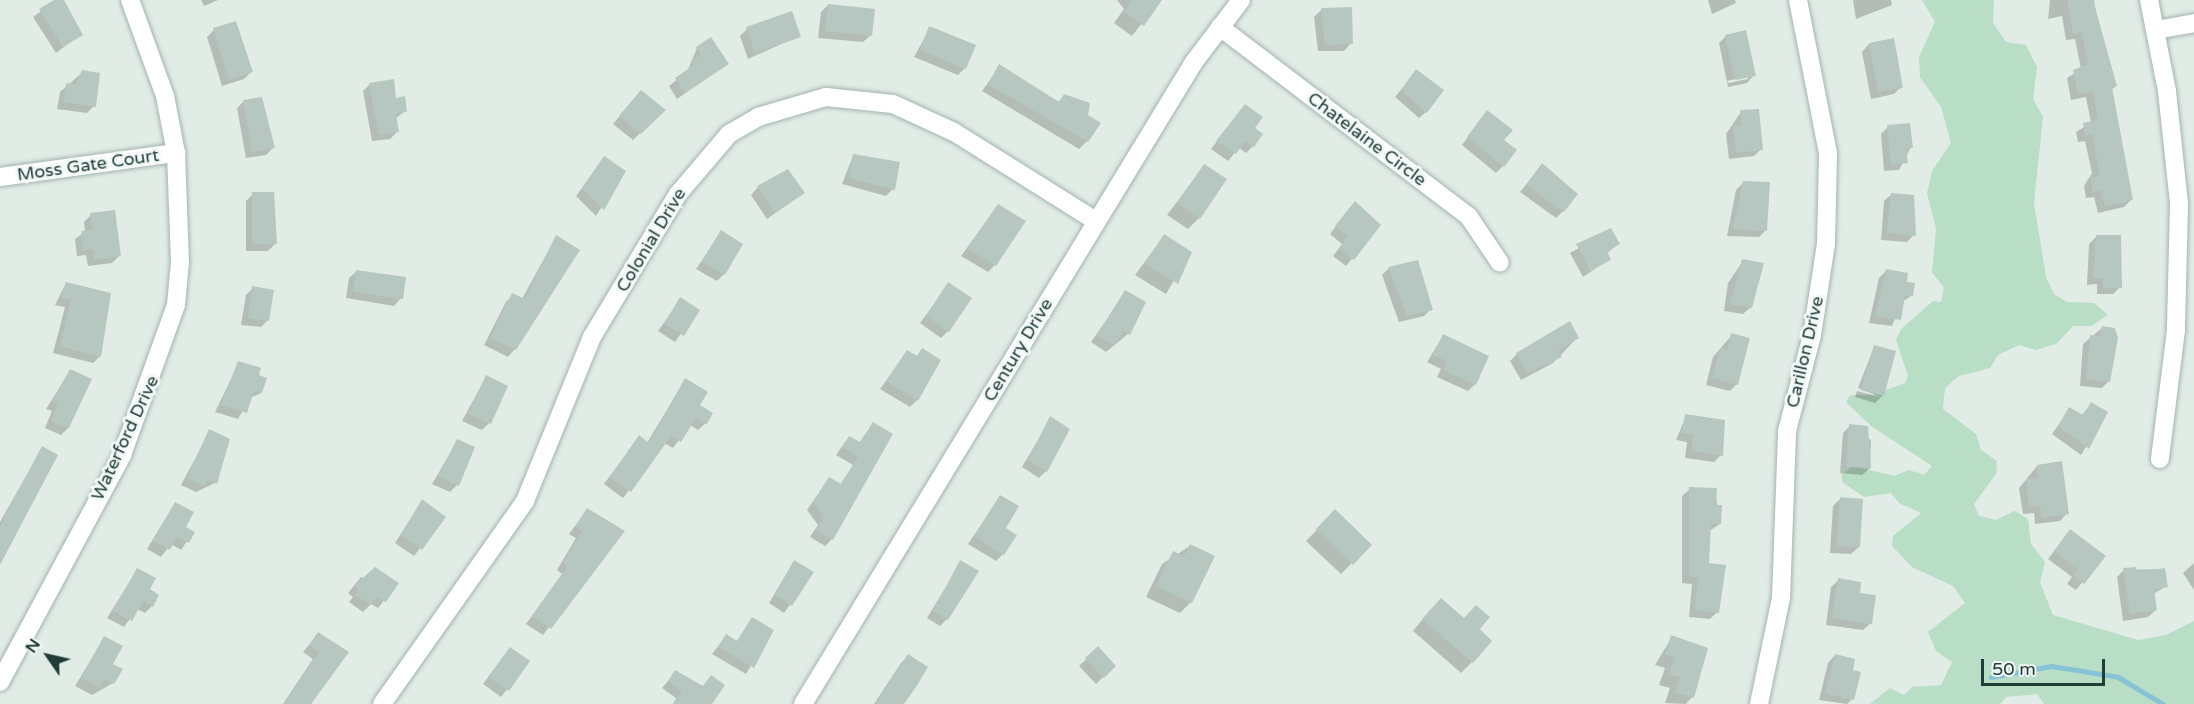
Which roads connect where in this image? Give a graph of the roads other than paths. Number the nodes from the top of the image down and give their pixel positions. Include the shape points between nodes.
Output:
1 (130, 0) edge
2 (1241, 0) edge
3 (1798, 0) edge
4 (2149, 0) edge
5 (2194, 23) edge
6 (1220, 27) junction
7 (2156, 30) junction
8 (176, 153) junction
9 (0, 177) edge
10 (1096, 221) junction
11 (1500, 263) dead end
12 (2185, 331) edge
13 (2160, 459) dead end
14 (0, 682) edge
15 (382, 704) edge
16 (803, 704) edge
17 (1759, 704) edge

1 - 8 street, Waterford Drive via 165,96
2 - 6 street, Century Drive
3 - 17 street, Carillon Drive via 1828,153 1827,234 1812,335 1787,431 1781,598
4 - 7 street
5 - 7 street
6 - 10 street, Century Drive
6 - 11 street, Chatelaine Circle via 1468,217
7 - 12 street via 2179,204
8 - 9 street, Moss Gate Court
8 - 14 street, Waterford Drive via 180,262 160,360 122,455
10 - 15 street, Colonial Drive via 954,132 893,104 826,97 758,117 729,134 678,194 592,337 525,501
10 - 16 street, Century Drive
12 - 13 street

